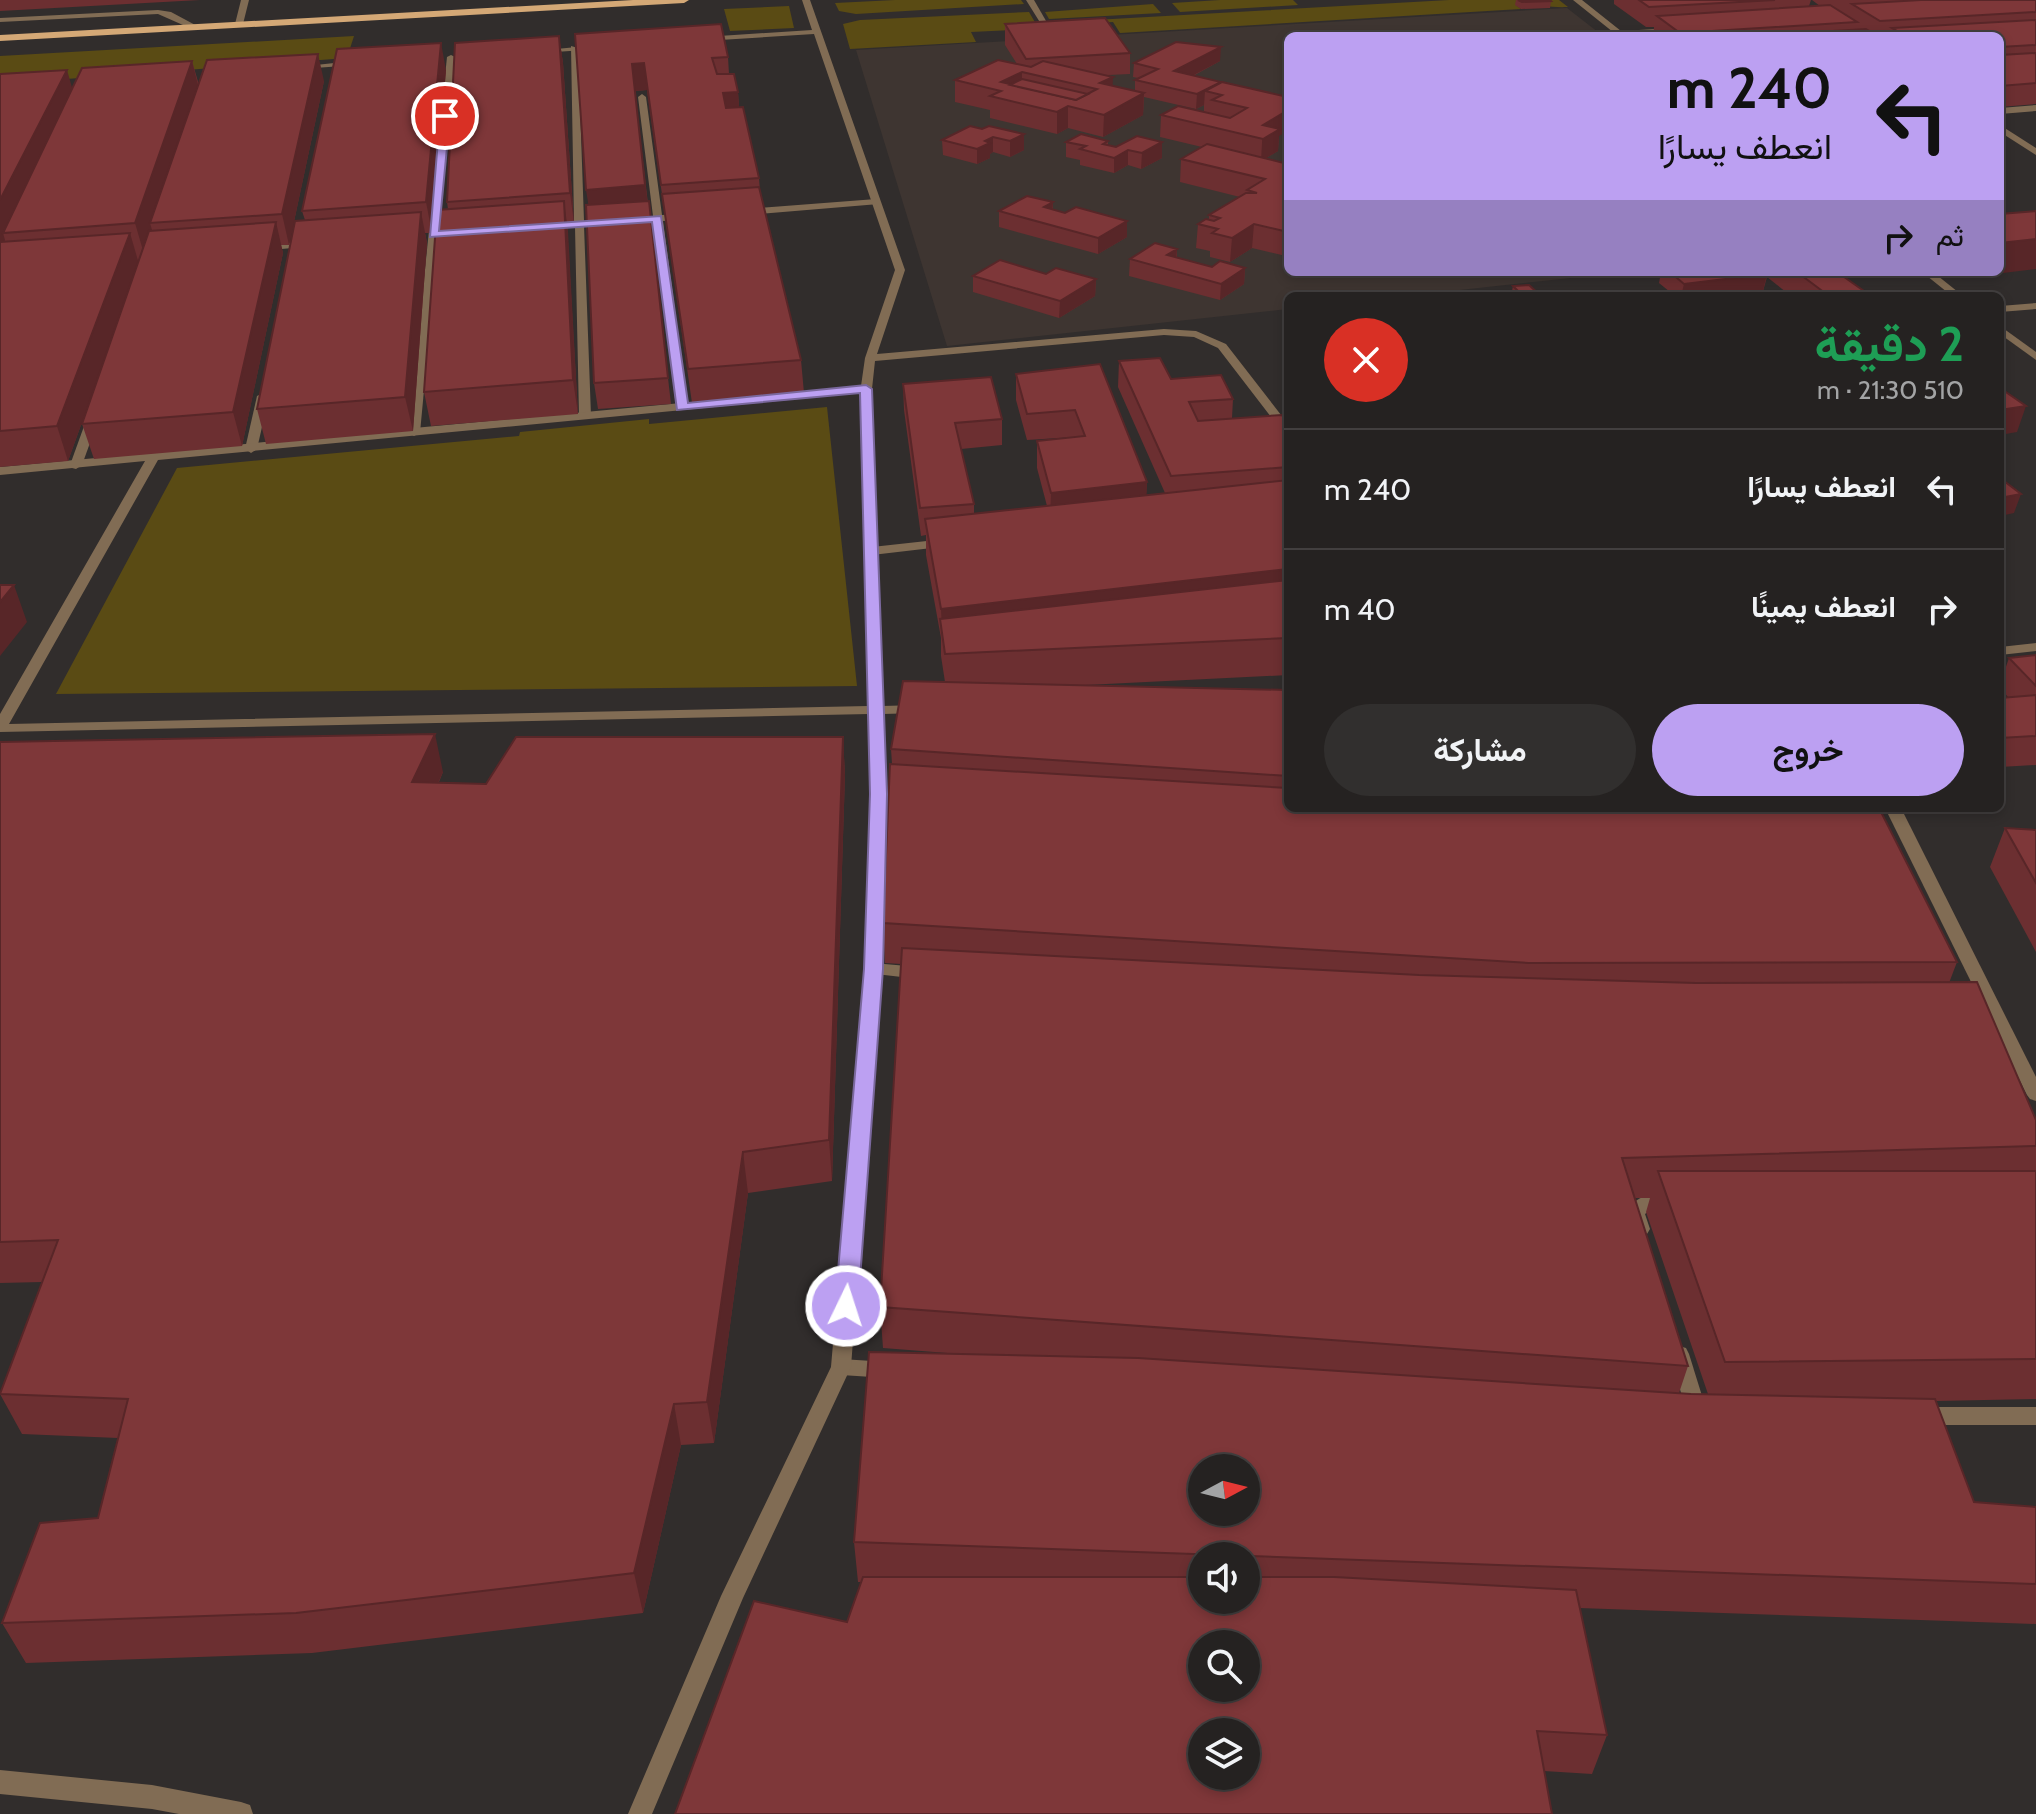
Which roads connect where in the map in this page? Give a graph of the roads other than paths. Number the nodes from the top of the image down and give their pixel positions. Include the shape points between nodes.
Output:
1 (245, 0) edge
2 (684, 0) edge
3 (806, 0) edge
4 (1030, 0) edge
5 (1577, 0) edge
6 (628, 2) edge
7 (0, 20) edge
8 (239, 24) junction
9 (195, 27) junction
10 (1680, 30) edge
11 (816, 32) junction
12 (1618, 32) edge
13 (1657, 32) edge
14 (0, 38) edge
15 (1054, 38) edge
16 (695, 40) edge
17 (604, 46) edge
18 (574, 48) junction
19 (528, 52) edge
20 (466, 56) edge
21 (451, 57) junction
22 (437, 58) edge
23 (367, 62) edge
24 (339, 64) junction
25 (292, 68) edge
26 (335, 79) edge
27 (642, 97) edge
28 (2036, 108) edge
29 (2004, 111) edge
30 (2004, 131) edge
31 (2036, 152) edge
32 (876, 202) junction
33 (735, 212) edge
34 (704, 215) edge
35 (657, 218) junction
36 (579, 224) junction
37 (536, 227) edge
38 (301, 230) edge
39 (448, 234) edge
40 (434, 235) junction
41 (418, 236) edge
42 (328, 243) edge
43 (297, 245) junction
44 (253, 248) edge
45 (294, 259) edge
46 (1932, 276) edge
47 (1953, 292) edge
48 (2036, 306) edge
49 (2004, 309) edge
50 (2004, 332) edge
51 (2036, 357) edge
52 (870, 358) junction
53 (866, 389) junction
54 (264, 391) edge
55 (97, 405) edge
56 (682, 407) junction
57 (585, 416) junction
58 (1284, 427) edge
59 (414, 433) junction
60 (251, 449) junction
61 (152, 459) junction
62 (76, 465) junction
63 (0, 471) edge
64 (964, 541) edge
65 (872, 551) junction
66 (2036, 647) edge
67 (2004, 651) edge
68 (941, 708) edge
69 (878, 710) junction
70 (0, 727) edge
71 (1893, 812) edge
72 (873, 969) junction
73 (935, 974) edge
74 (2036, 1095) edge
75 (1693, 1197) edge
76 (1647, 1253) edge
77 (1675, 1341) edge
78 (841, 1367) junction
79 (905, 1371) edge
80 (1698, 1415) edge
81 (1898, 1416) edge
82 (2036, 1416) edge
83 (0, 1782) edge
84 (241, 1814) edge
85 (640, 1814) edge

1 - 8 street
2 - 6 main road
3 - 11 street
4 - 15 street
5 - 12 street
6 - 8 main road
7 - 9 street via 158,12
8 - 9 main road
9 - 14 main road
10 - 13 street
11 - 16 street
11 - 32 street
17 - 18 street
18 - 19 street
18 - 36 street
20 - 21 street
21 - 22 street
21 - 40 street
23 - 24 street
24 - 25 street
24 - 26 street
27 - 35 street
28 - 29 street
30 - 31 street
32 - 33 street
32 - 52 street via 900,270
34 - 35 street
35 - 36 street
35 - 56 street
36 - 37 street
36 - 57 street
38 - 43 street
39 - 40 street
40 - 41 street
40 - 59 street
42 - 43 street
43 - 44 street
43 - 45 street
46 - 47 street
48 - 49 street
50 - 51 street
52 - 53 street
52 - 58 street via 1164,332 1196,334 1222,346
53 - 56 street
53 - 65 street
54 - 60 street
55 - 62 street
56 - 57 street
57 - 59 street
59 - 60 street
60 - 61 street
61 - 62 street
61 - 70 street
62 - 63 street
64 - 65 street
65 - 69 street
66 - 67 street
68 - 69 street
69 - 70 street
69 - 72 street via 886,794
71 - 74 street via 1893,825 1986,1011
72 - 73 street
72 - 78 street
75 - 76 street via 1650,1200 1635,1212
77 - 80 street
78 - 79 street
78 - 85 street via 732,1596
81 - 82 street
83 - 84 street via 152,1797

